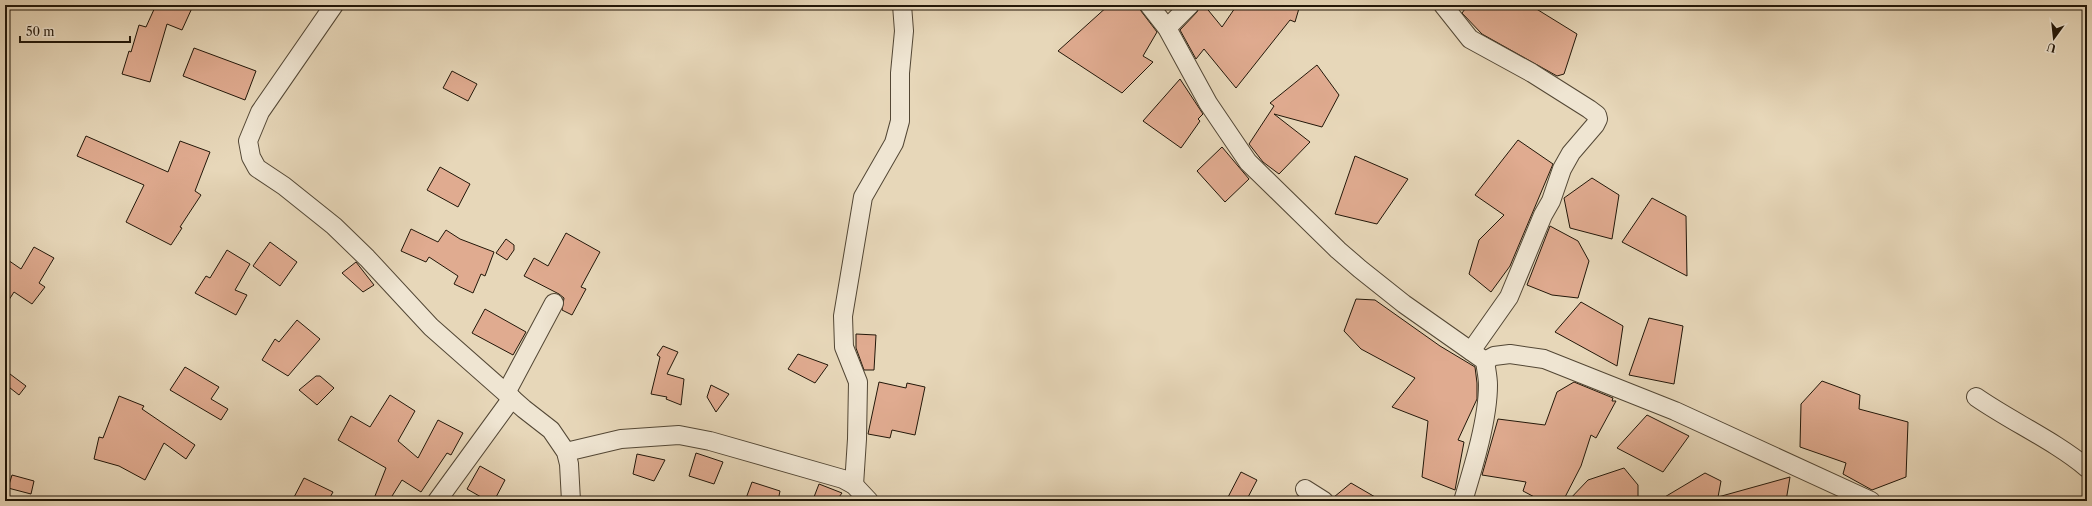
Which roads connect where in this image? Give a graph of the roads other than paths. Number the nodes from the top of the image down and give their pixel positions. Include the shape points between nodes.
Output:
1 (334, 5) edge
2 (902, 5) edge
3 (1149, 5) edge
4 (1190, 5) edge
5 (1444, 5) edge
6 (1167, 28) junction
7 (554, 303) dead end
8 (1478, 356) junction
9 (509, 396) junction
10 (1976, 397) dead end
11 (566, 452) junction
12 (2087, 468) edge
13 (854, 485) junction
14 (1305, 489) dead end
15 (437, 501) edge
16 (572, 501) edge
17 (869, 501) edge
18 (1324, 501) edge
19 (1463, 501) edge
20 (1871, 501) edge

1 - 9 street via 260,112 248,141 251,157 258,168 334,226 431,327
2 - 13 street via 904,31 900,73 900,121 894,143 863,197 842,316 844,347 858,382
3 - 6 street
4 - 6 street
5 - 8 street via 1470,38 1589,109 1598,119 1562,169 1551,201 1509,297
6 - 8 street via 1208,103 1254,168 1360,269 1404,304
7 - 9 street
8 - 19 street via 1488,385 1486,407 1472,473
8 - 20 street via 1510,354 1544,359 1675,411
9 - 11 street via 551,430
9 - 15 street
10 - 12 street via 2073,456
11 - 13 street via 621,439 679,436 710,441 808,467
11 - 16 street via 570,464
13 - 17 street
14 - 18 street

